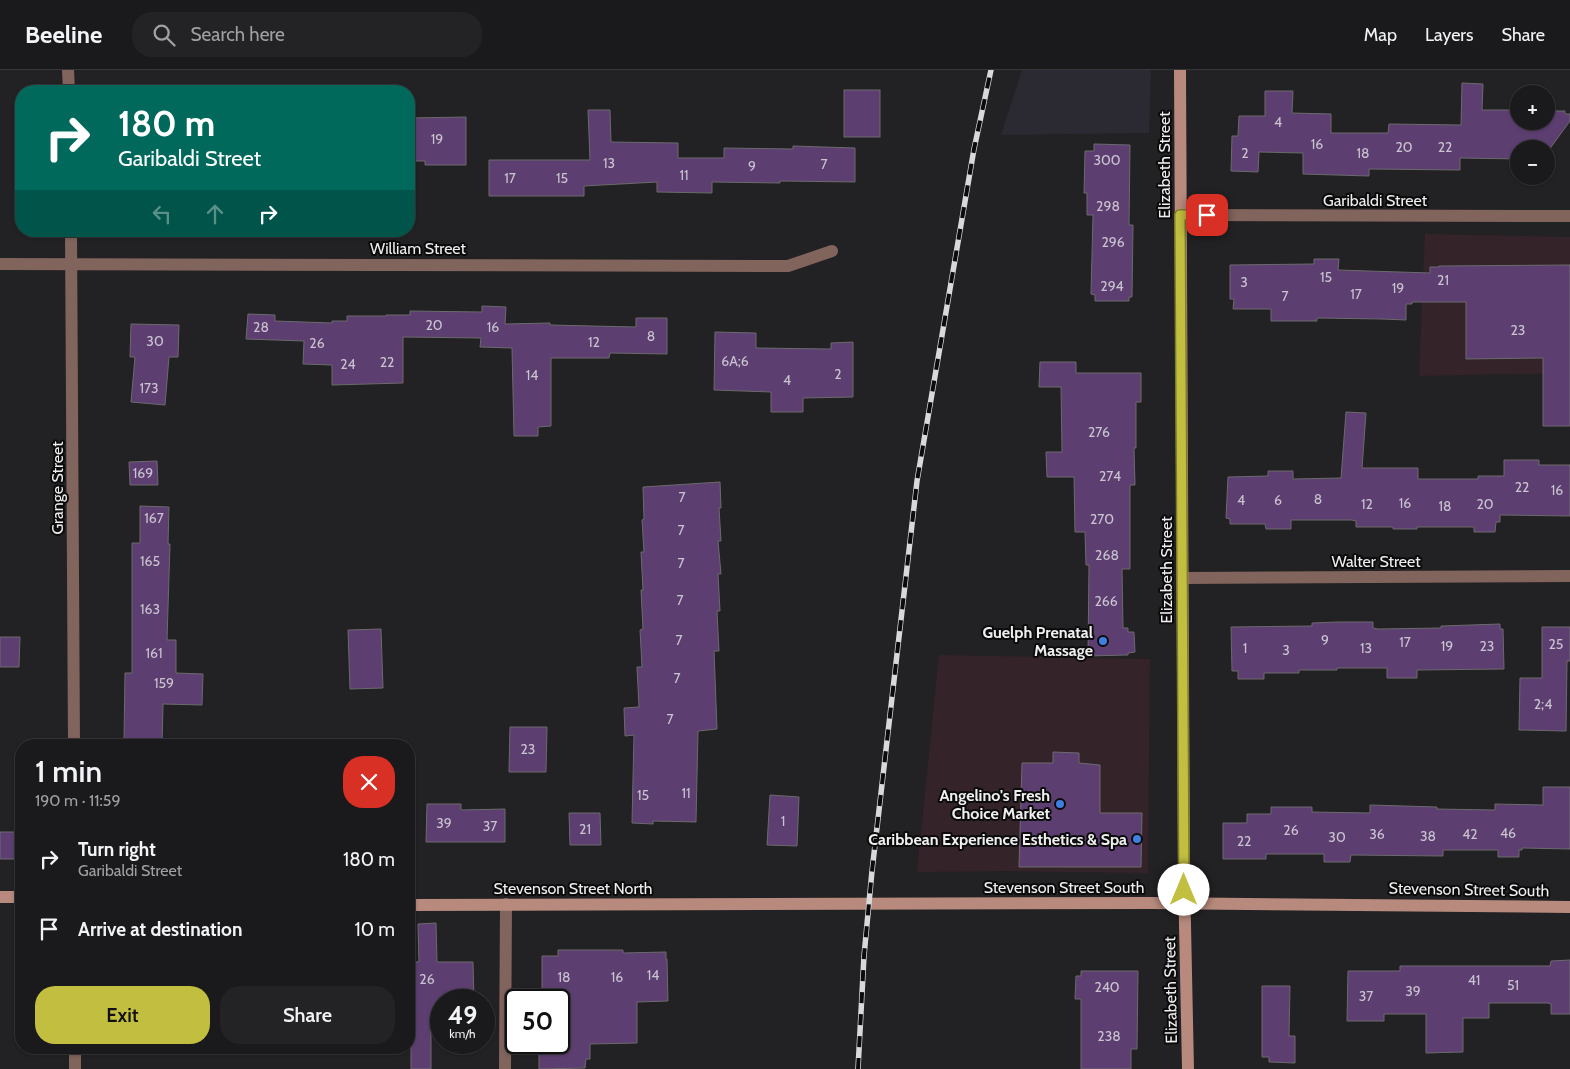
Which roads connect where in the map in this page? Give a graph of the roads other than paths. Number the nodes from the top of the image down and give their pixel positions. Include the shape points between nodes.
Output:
1 (68, 70) edge
2 (1180, 70) edge
3 (69, 85) edge
4 (1180, 215) junction
5 (1570, 216) edge
6 (71, 237) edge
7 (832, 251) dead end
8 (72, 263) junction
9 (0, 264) edge
10 (1570, 576) edge
11 (1183, 578) junction
12 (74, 739) edge
13 (0, 897) edge
14 (15, 897) edge
15 (1184, 903) junction
16 (415, 904) edge
17 (506, 904) junction
18 (738, 904) joint
19 (1570, 907) edge
20 (75, 1054) edge
21 (75, 1069) edge
22 (505, 1069) edge
23 (1188, 1069) edge

1 - 3 street
2 - 4 main road, Elizabeth Street
4 - 5 street, Garibaldi Street
4 - 11 main road, Elizabeth Street
6 - 8 street, Grange Street
7 - 8 street, William Street via 788,266
8 - 9 street, William Street
8 - 12 street, Grange Street
10 - 11 street, Walter Street
11 - 15 main road, Elizabeth Street
13 - 14 main road
15 - 18 main road, Stevenson Street South
15 - 19 main road, Stevenson Street South
15 - 23 main road, Elizabeth Street
16 - 17 main road, Stevenson Street North
17 - 18 main road, Stevenson Street North
17 - 22 street
20 - 21 street

